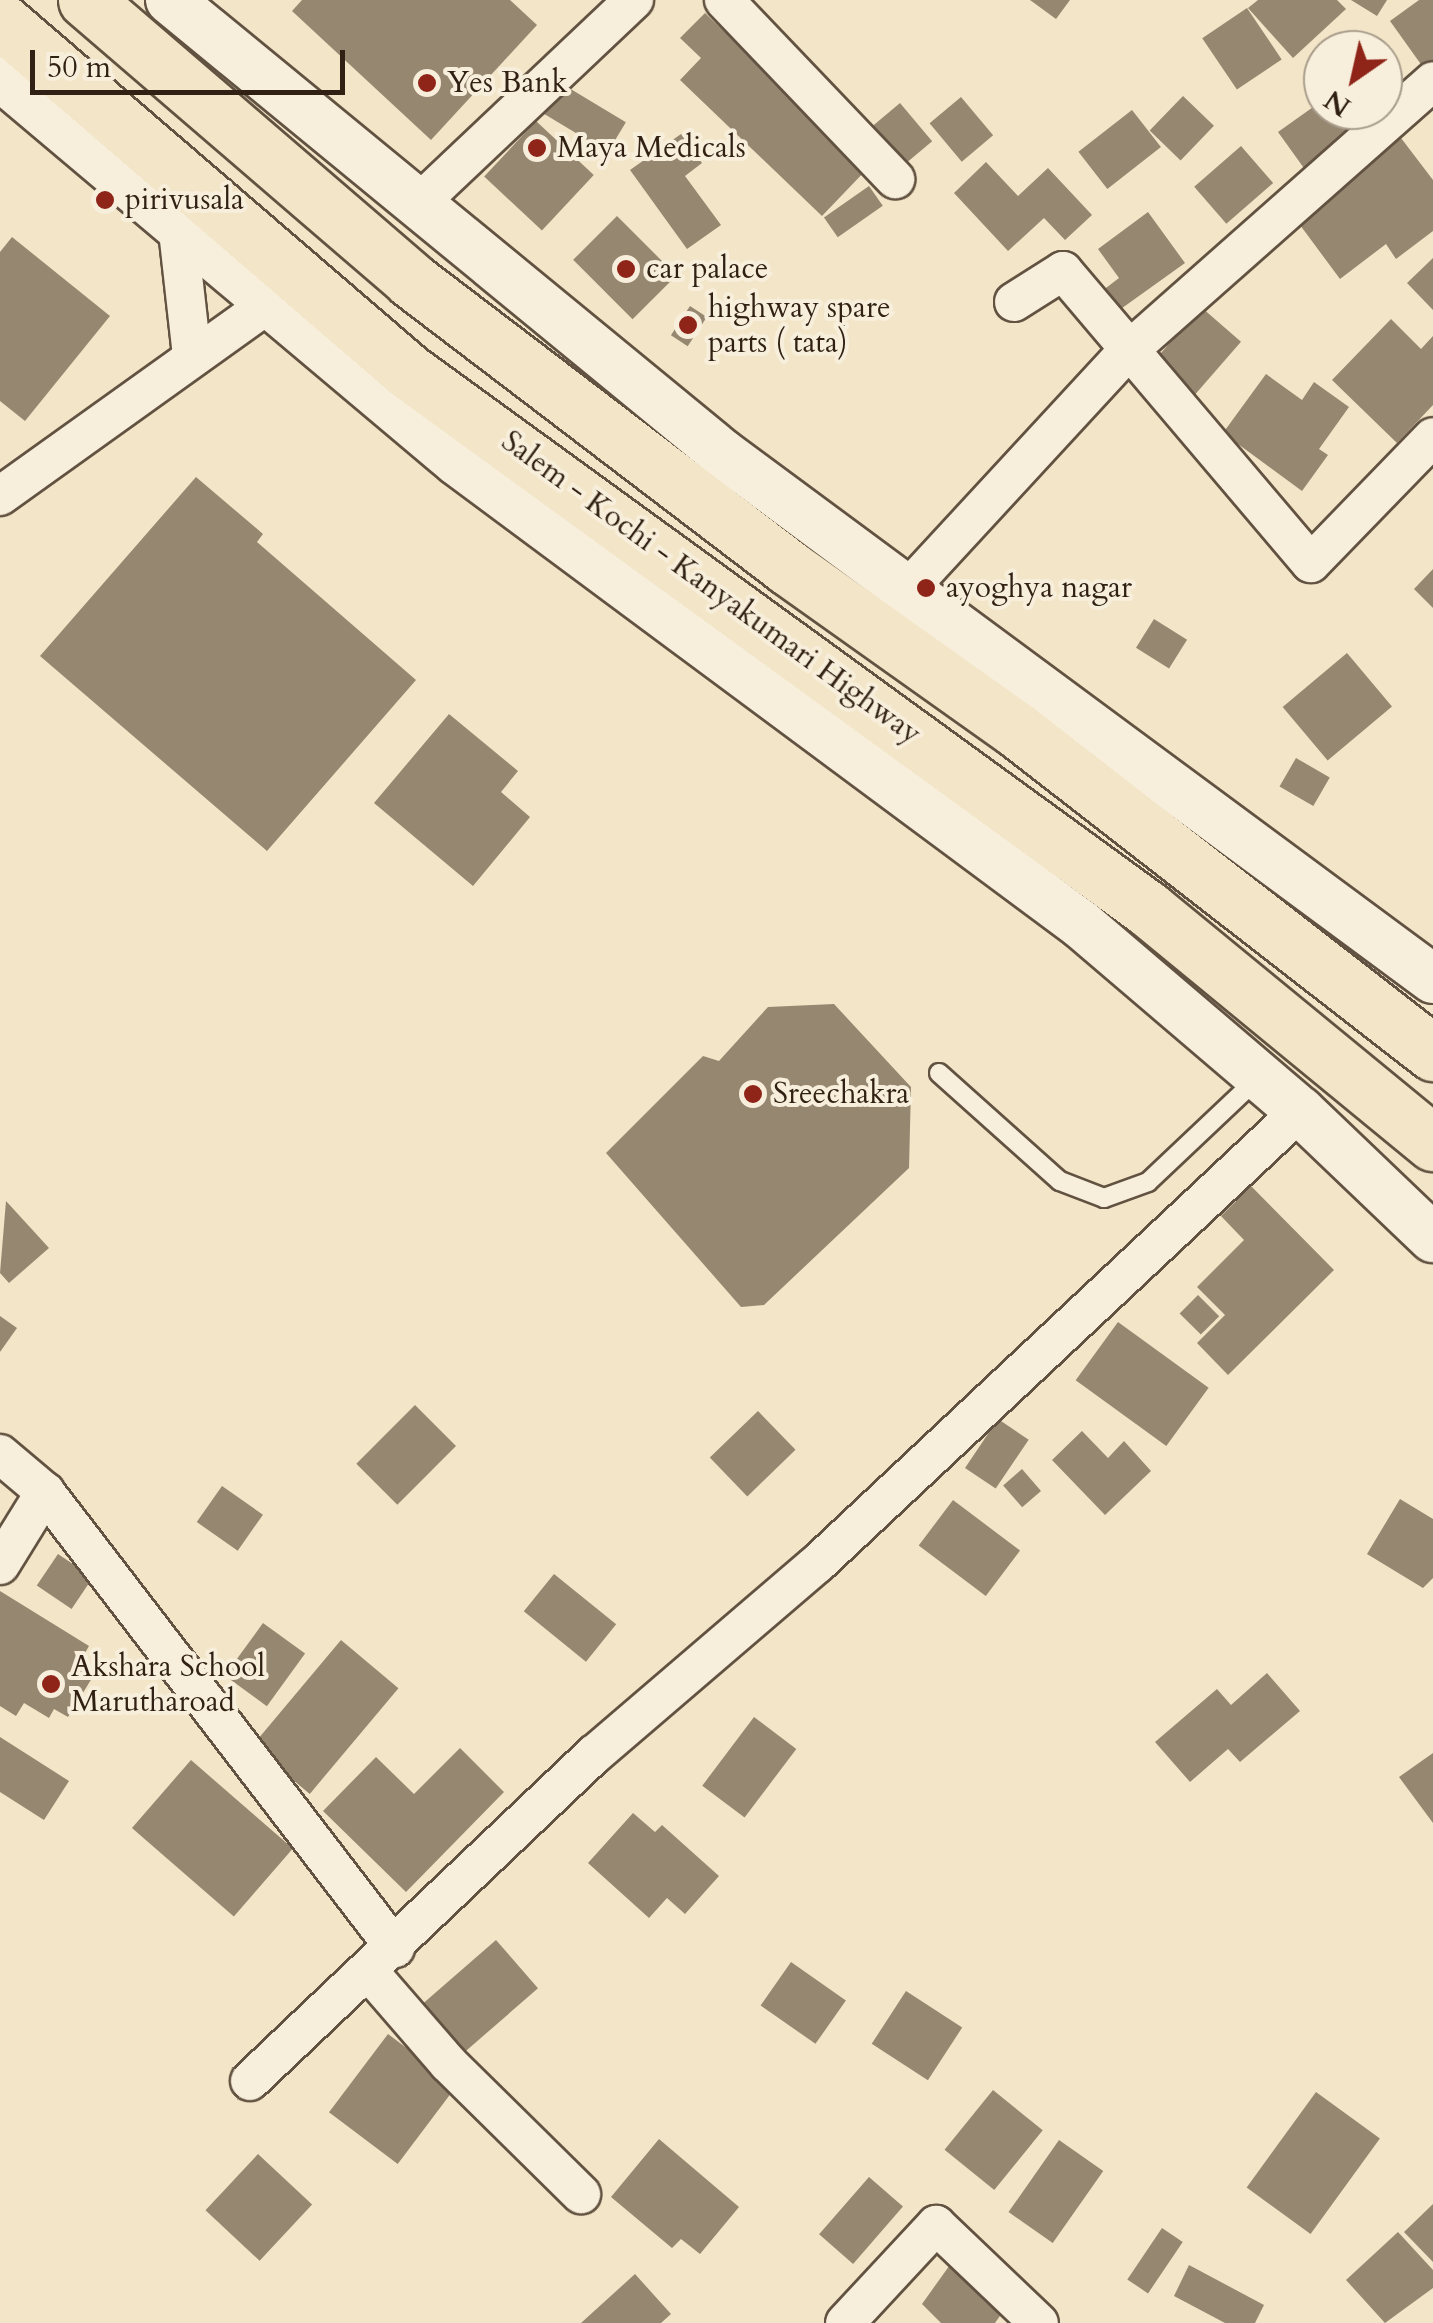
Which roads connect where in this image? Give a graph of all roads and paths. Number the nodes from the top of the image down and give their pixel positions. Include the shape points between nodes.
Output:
1 (86, 0) edge
2 (170, 0) edge
3 (634, 0) edge
4 (724, 0) edge
5 (0, 20) edge
6 (0, 76) edge
7 (1433, 82) edge
8 (895, 178) dead end
9 (416, 206) junction
10 (178, 231) junction
11 (1014, 302) dead end
12 (265, 306) junction
13 (1126, 353) junction
14 (192, 356) junction
15 (1433, 437) edge
16 (0, 496) edge
17 (908, 589) junction
18 (1433, 980) edge
19 (1433, 1053) edge
20 (939, 1074) dead end
21 (1257, 1078) junction
22 (1300, 1110) junction
23 (1416, 1130) edge
24 (1433, 1238) edge
25 (0, 1454) edge
26 (45, 1492) junction
27 (0, 1564) edge
28 (382, 1960) junction
29 (250, 2081) dead end
30 (581, 2194) dead end
31 (844, 2323) edge
32 (1039, 2323) edge

1 - 19 highway, Salem - Kochi - Kanyakumari Highway via 410,280 1032,741
2 - 9 street
3 - 9 street
4 - 8 street
5 - 23 highway, Salem - Kochi - Kanyakumari Highway via 409,372 1148,909
6 - 10 street
7 - 13 street
9 - 17 street via 722,454
10 - 12 street
10 - 14 street
11 - 13 street via 1063,272
12 - 14 street
12 - 21 street via 457,461 1082,925
13 - 15 street via 1311,563
13 - 17 street
14 - 16 street
17 - 18 street
20 - 21 lane via 1030,1158 1104,1198 1148,1182
21 - 22 street
22 - 24 street
22 - 28 street via 816,1564 595,1754
25 - 26 street
26 - 27 street
26 - 28 street
28 - 29 street
28 - 30 street via 448,2063
31 - 32 street via 936,2225

